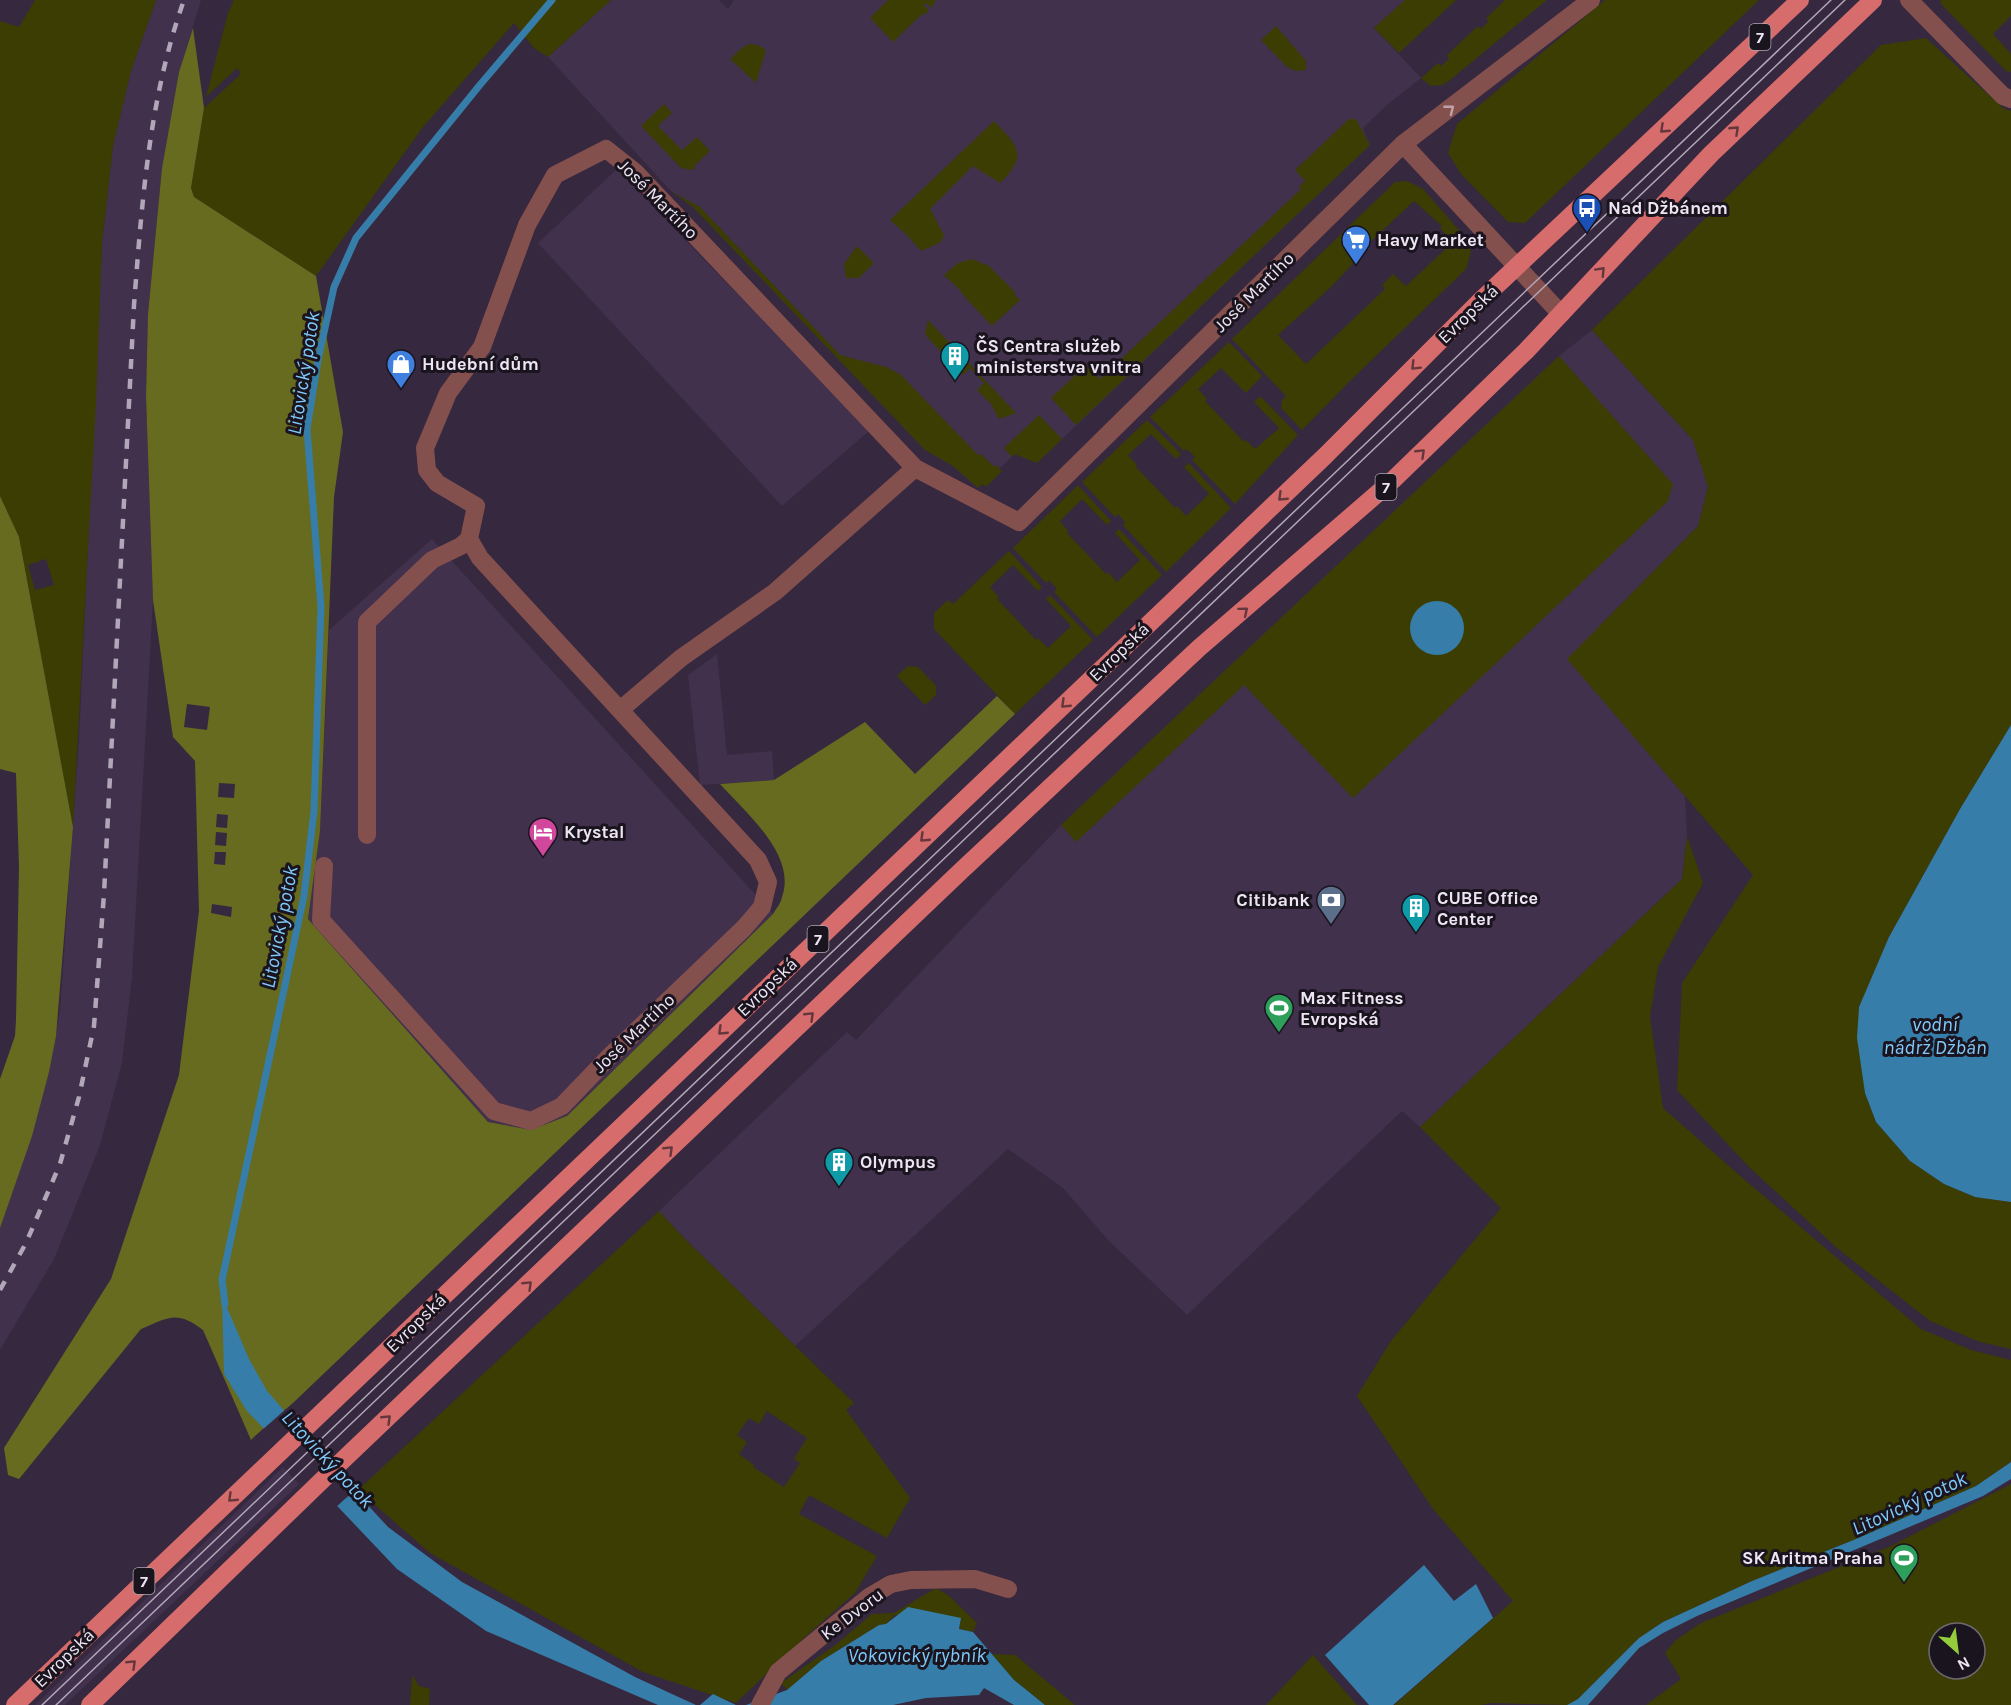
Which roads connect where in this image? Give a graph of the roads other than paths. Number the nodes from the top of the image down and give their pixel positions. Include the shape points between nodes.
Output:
1 (1591, 0) edge
2 (1800, 0) edge
3 (1873, 0) edge
4 (1909, 0) edge
5 (2011, 99) edge
6 (1403, 144) junction
7 (1517, 266) junction
8 (1561, 314) junction
9 (915, 468) junction
10 (469, 539) junction
11 (621, 710) junction
12 (367, 835) dead end
13 (324, 866) dead end
14 (1008, 1589) dead end
15 (15, 1705) edge
16 (90, 1705) edge
17 (760, 1705) edge

6 -> 1 street, José Martího
2 -> 7 main road, Evropská / 7
8 -> 3 main road, 7 via 1711,154
4 - 5 street via 2003,96
6 - 7 street
6 - 9 street, José Martího via 1019,522
7 - 8 street
7 -> 15 main road, Evropská / 7 via 1325,456
16 -> 8 main road, 7 via 954,879 1199,648 1393,480
9 - 10 street, José Martího via 635,172 606,149 555,175 526,225 482,348 448,393 425,448 427,470 437,483 476,506
9 - 11 street via 775,592 681,658
10 - 11 street, José Martího via 480,558
10 - 12 street via 432,560 367,622
11 - 13 street, José Martího via 758,860 768,882 762,907 744,928 562,1106 531,1121 494,1111 321,920
14 - 17 street, Ke Dvoru via 975,1579 891,1584 778,1672

